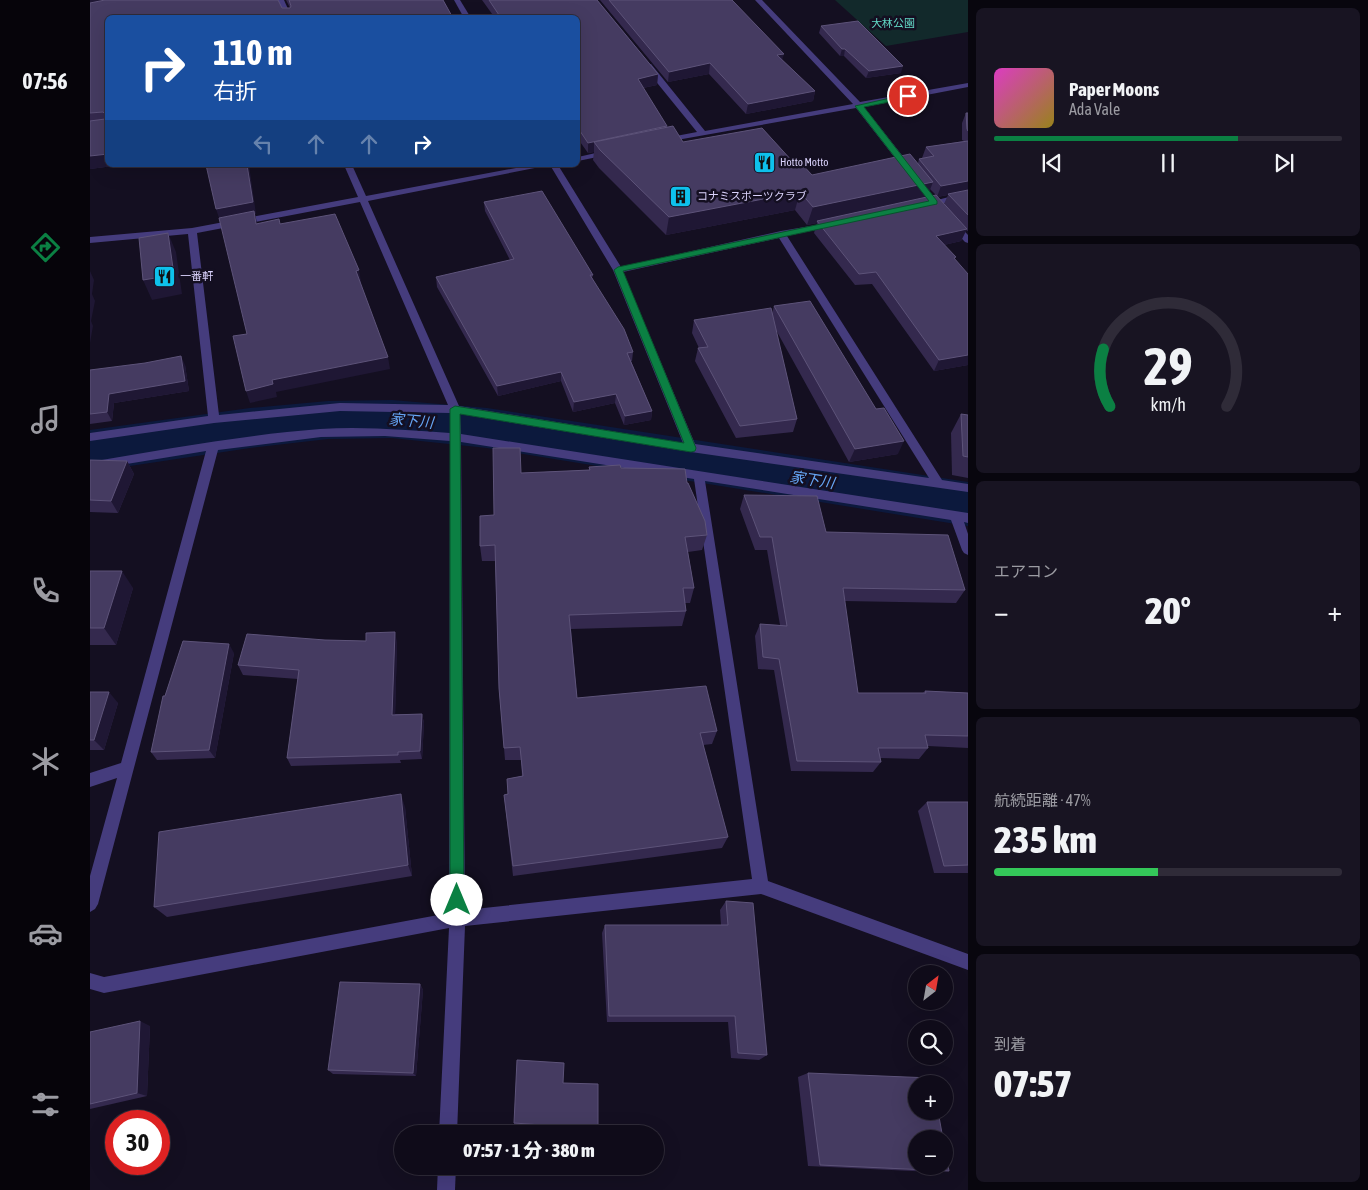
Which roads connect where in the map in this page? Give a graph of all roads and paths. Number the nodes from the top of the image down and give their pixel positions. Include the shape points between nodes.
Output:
1 (282, 0) edge
2 (457, 0) edge
3 (758, 0) edge
4 (288, 15) edge
5 (466, 15) edge
6 (642, 59) edge
7 (968, 85) edge
8 (859, 106) junction
9 (702, 133) junction
10 (654, 143) edge
11 (616, 151) edge
12 (580, 159) edge
13 (349, 167) edge
14 (535, 167) edge
15 (555, 167) edge
16 (916, 180) edge
17 (968, 195) edge
18 (361, 199) junction
19 (937, 205) junction
20 (915, 206) edge
21 (838, 222) edge
22 (192, 231) junction
23 (781, 234) junction
24 (90, 240) edge
25 (968, 240) edge
26 (618, 270) junction
27 (455, 409) junction
28 (214, 419) junction
29 (90, 437) edge
30 (456, 437) junction
31 (214, 446) junction
32 (691, 448) junction
33 (90, 466) edge
34 (700, 476) junction
35 (938, 483) junction
36 (968, 488) edge
37 (962, 518) edge
38 (968, 550) edge
39 (127, 768) junction
40 (90, 780) edge
41 (760, 886) junction
42 (90, 904) edge
43 (458, 920) junction
44 (967, 966) edge
45 (90, 981) edge
46 (448, 1125) edge
47 (447, 1175) edge
48 (446, 1190) edge

1 - 4 street
2 - 5 street
3 - 8 street
6 - 9 street
7 - 8 street
8 - 9 street
8 - 16 street
9 - 10 street
11 - 12 street
13 - 18 street
14 - 18 street
15 - 26 street
17 - 19 street
18 - 22 street
18 - 27 street
19 - 20 street
19 - 25 street
21 - 23 street
22 - 24 street
22 - 28 street
23 - 26 street
23 - 35 street
26 - 32 street
27 - 28 street via 340,407
27 - 30 street
27 - 32 street
28 - 29 street
30 - 31 street via 385,432 321,433
30 - 34 street
30 - 43 street
31 - 33 street
31 - 39 street
32 - 35 street
34 - 37 street
34 - 41 street
35 - 36 street
37 - 38 street
39 - 40 street
39 - 42 street
41 - 43 street
41 - 44 street
43 - 45 street via 104,985
43 - 46 street
47 - 48 street

